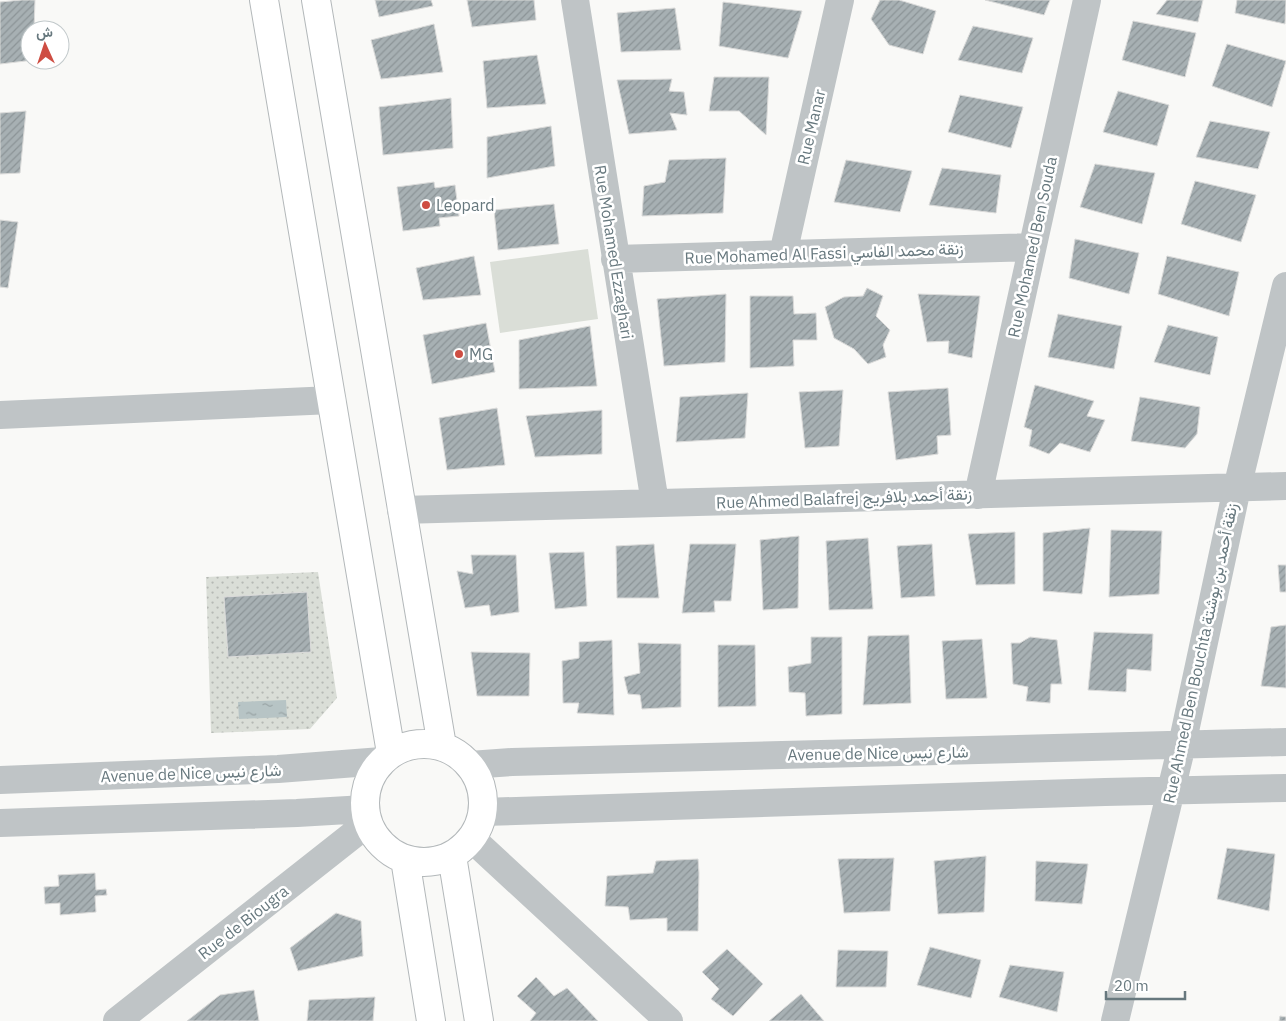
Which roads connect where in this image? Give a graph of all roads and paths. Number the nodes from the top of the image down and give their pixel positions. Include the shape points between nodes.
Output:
1 (264, 0) edge
2 (316, 0) edge
3 (575, 0) edge
4 (840, 0) edge
5 (1087, 0) edge
6 (1032, 247) junction
7 (782, 254) junction
8 (615, 259) junction
9 (1286, 286) edge
10 (332, 400) junction
11 (0, 415) edge
12 (1286, 486) edge
13 (1237, 488) junction
14 (978, 495) junction
15 (655, 503) junction
16 (402, 510) junction
17 (1286, 742) edge
18 (1182, 745) junction
19 (442, 746) junction
20 (387, 757) junction
21 (470, 765) junction
22 (0, 780) edge
23 (1286, 788) edge
24 (1171, 790) junction
25 (483, 812) junction
26 (367, 816) junction
27 (0, 823) edge
28 (462, 847) junction
29 (405, 859) junction
30 (117, 1021) edge
31 (431, 1021) edge
32 (480, 1021) edge
33 (668, 1021) edge
34 (1116, 1021) edge

1 - 10 main road
2 - 16 main road
3 - 8 street, Rue Mohamed Ezzaghari
4 - 7 street, Rue Manar
5 - 6 street, Rue Mohamed Ben Souda
6 - 7 street, Rue Mohamed Al Fassi زنقة محمد الفاسي
6 - 14 street, Rue Mohamed Ben Souda
7 - 8 street, Rue Mohamed Al Fassi زنقة محمد الفاسي
8 - 15 street, Rue Mohamed Ezzaghari
9 - 13 street, Rue Ahmed Ben Bouchta زنقة أحمد بن بوشتة
10 - 11 street
10 - 20 main road via 384,720
12 - 13 street, Rue Ahmed Balafrej زنقة أحمد بلافريج
13 - 14 street, Rue Ahmed Balafrej زنقة أحمد بلافريج
13 - 18 street, Rue Ahmed Ben Bouchta زنقة أحمد بن بوشتة
14 - 15 street, Rue Ahmed Balafrej زنقة أحمد بلافريج
15 - 16 street, Rue Ahmed Balafrej زنقة أحمد بلافريج
16 - 19 main road
17 - 18 street, Avenue de Nice شارع نيس
18 - 21 street, Avenue de Nice شارع نيس
18 - 24 street, Rue Ahmed Ben Bouchta زنقة أحمد بن بوشتة
19 - 20 main road via 408,746
19 - 21 main road
20 - 22 street, Avenue de Nice شارع نيس via 278,769
20 - 26 main road via 374,771 366,790
21 - 25 main road via 479,779
23 - 24 street
24 - 25 street
24 - 34 street, Rue Ahmed Ben Bouchta زنقة أحمد بن بوشتة
25 - 28 main road via 479,826
26 - 27 street via 297,813
26 - 29 main road via 374,835 388,850
26 - 30 street, Rue de Biougra
28 - 29 main road via 437,861
28 - 32 main road
28 - 33 street
29 - 31 main road

